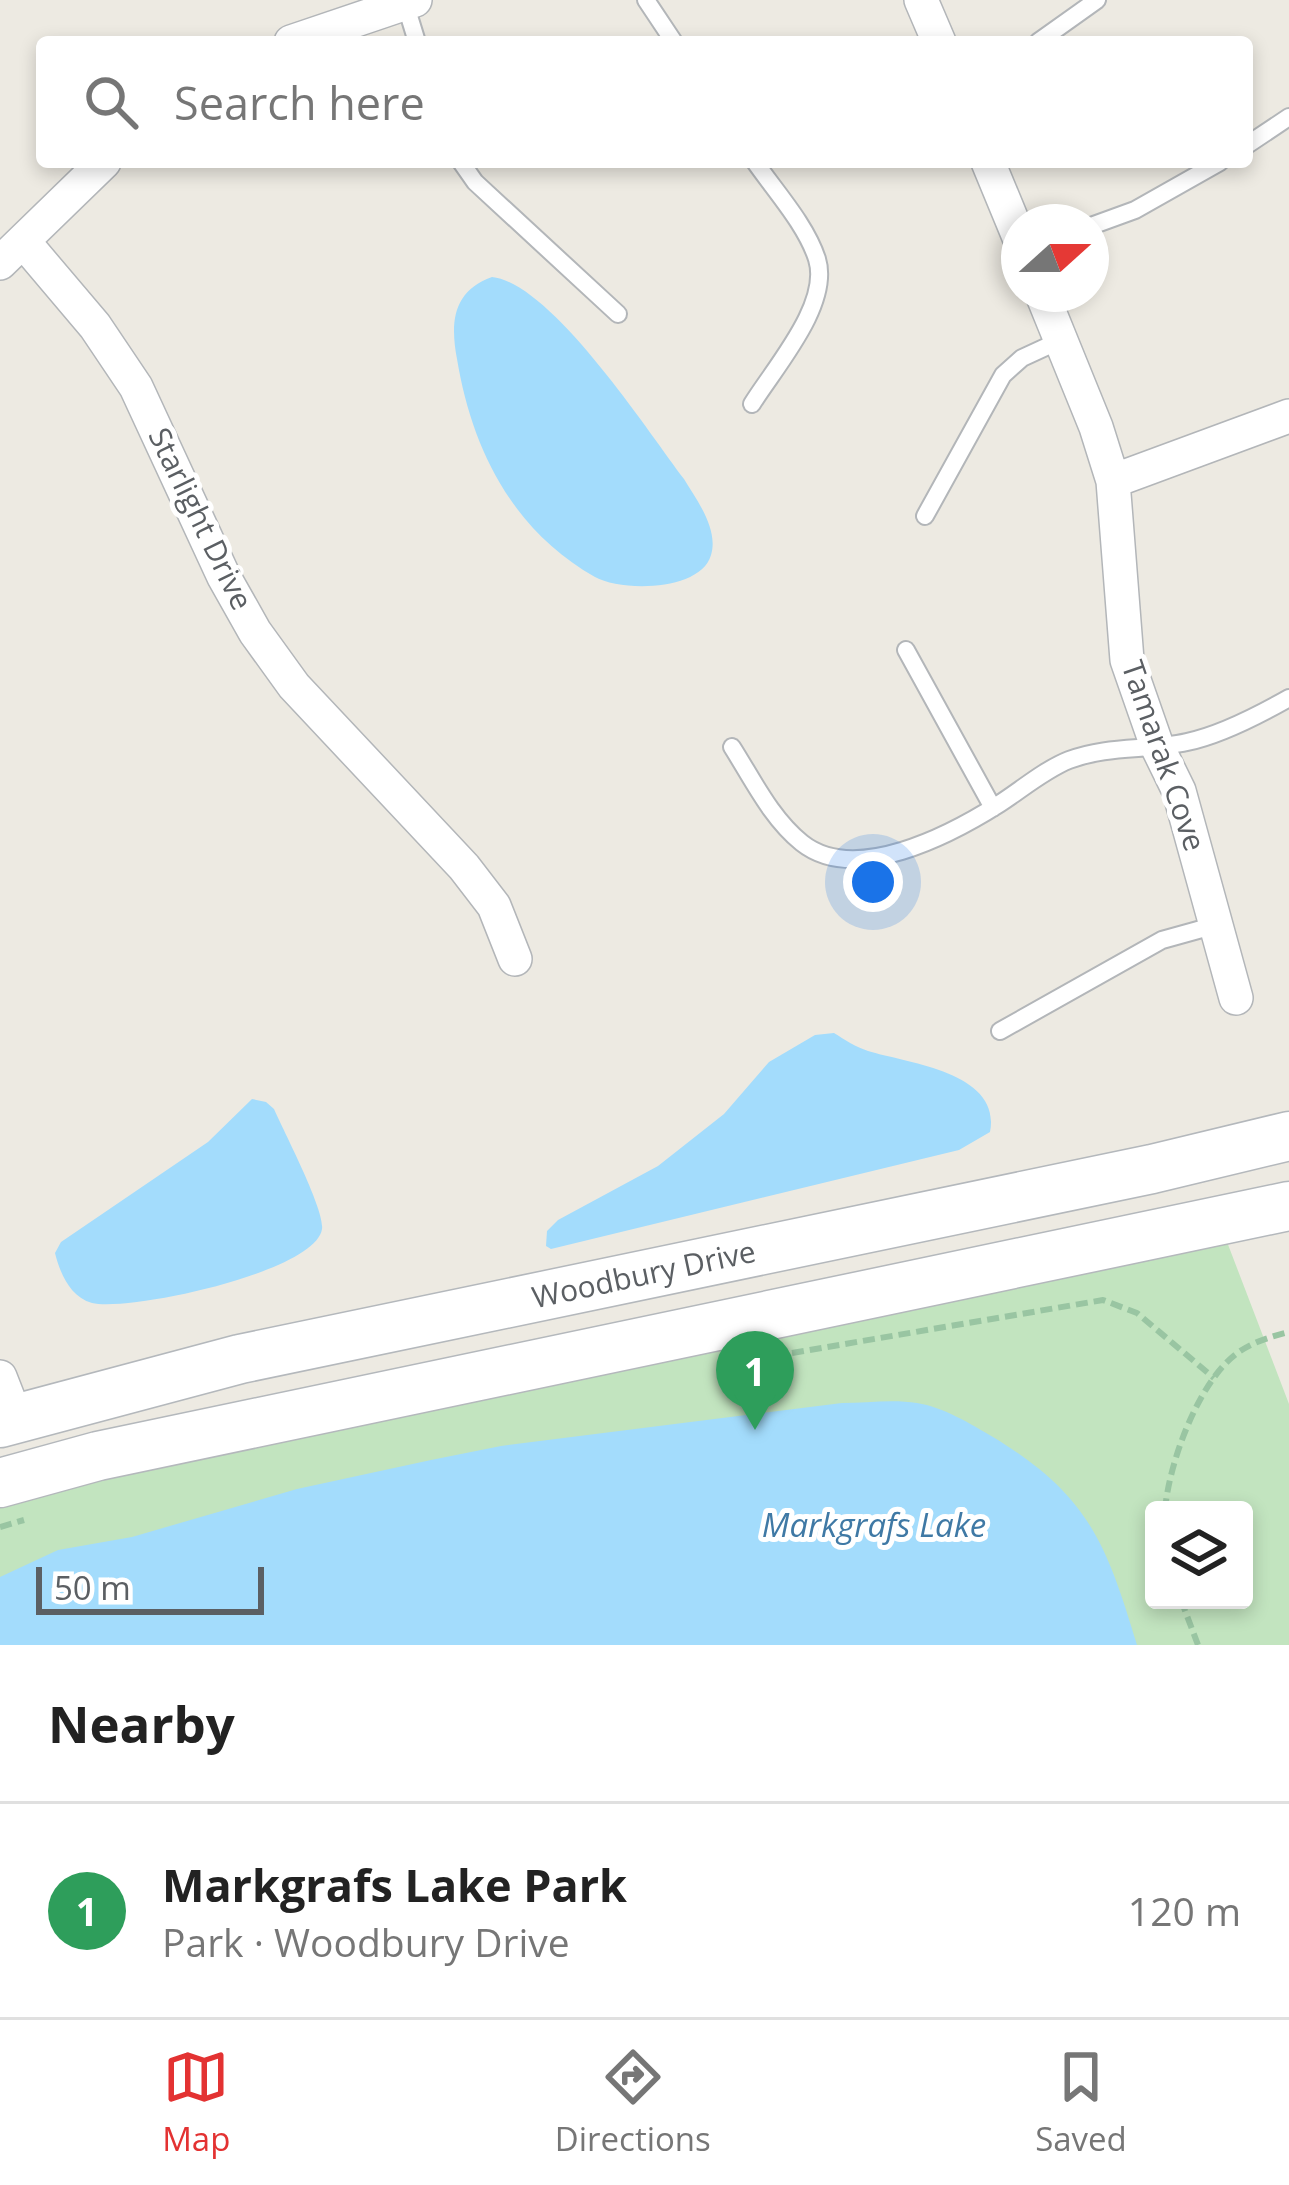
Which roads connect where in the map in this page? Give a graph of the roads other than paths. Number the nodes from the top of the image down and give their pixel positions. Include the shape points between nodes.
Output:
1 (646, 0) edge
2 (921, 0) edge
3 (1097, 0) edge
4 (410, 2) edge
5 (309, 36) edge
6 (416, 36) edge
7 (670, 36) edge
8 (936, 36) edge
9 (1046, 36) edge
10 (1289, 117) edge
11 (1253, 141) edge
12 (98, 168) edge
13 (465, 168) edge
14 (759, 168) edge
15 (990, 168) edge
16 (1209, 168) edge
17 (1005, 204) edge
18 (1109, 219) edge
19 (11, 252) edge
20 (1049, 312) edge
21 (618, 314) dead end
22 (1060, 340) junction
23 (752, 404) dead end
24 (1289, 416) edge
25 (1112, 481) junction
26 (925, 516) dead end
27 (906, 650) dead end
28 (1289, 698) edge
29 (1157, 746) junction
30 (732, 747) dead end
31 (993, 808) junction
32 (1216, 925) junction
33 (515, 959) dead end
34 (1236, 998) dead end
35 (1000, 1031) dead end
36 (1289, 1136) edge
37 (1289, 1206) edge
38 (5, 1406) edge
39 (0, 1483) edge

1 - 7 lane
2 - 8 street
3 - 9 lane
4 - 5 street
4 - 6 lane
10 - 11 lane
12 - 19 street
13 - 21 lane
14 - 23 lane via 808,240 820,285
15 - 17 street
16 - 18 lane
19 - 33 street, Starlight Drive via 95,326 136,387 255,632 294,686 464,867 494,906
20 - 22 street, Tamarak Cove
22 - 25 street, Tamarak Cove
22 - 26 lane via 1003,375
24 - 25 street
25 - 29 street, Tamarak Cove via 1127,660
27 - 31 lane
28 - 29 lane via 1190,742
29 - 31 lane via 1065,761
29 - 32 street, Tamarak Cove via 1179,791
30 - 31 lane via 778,820 806,846 838,860 896,854
32 - 34 street, Tamarak Cove
32 - 35 lane via 1162,940
36 - 38 main road, Woodbury Drive
37 - 39 main road

